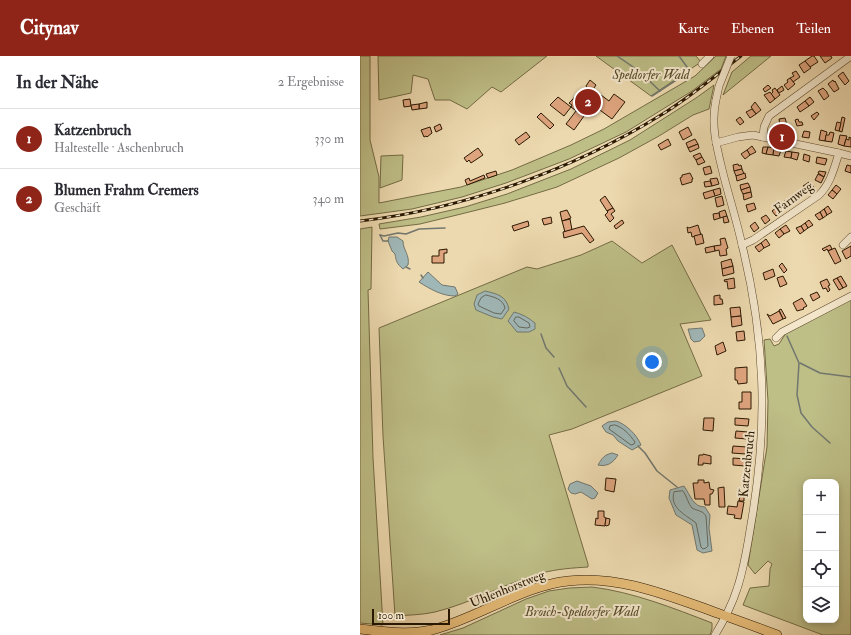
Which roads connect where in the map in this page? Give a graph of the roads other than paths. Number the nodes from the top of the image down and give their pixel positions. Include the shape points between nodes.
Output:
1 (710, 56) edge
2 (732, 56) edge
3 (851, 56) edge
4 (702, 64) dead end
5 (763, 137) junction
6 (716, 143) junction
7 (838, 153) junction
8 (851, 156) edge
9 (851, 237) edge
10 (843, 244) dead end
11 (742, 246) junction
12 (851, 296) edge
13 (776, 338) dead end
14 (726, 616) junction
15 (360, 630) edge
16 (715, 635) edge
17 (777, 635) edge

1 - 4 street
2 - 6 street, Katzenbruch, bridge via 716,100 713,124
3 - 5 street via 769,116
5 - 6 street via 745,136
5 - 7 street
6 - 11 street, Katzenbruch
7 - 8 street
7 - 11 street, Farnweg via 830,180 819,195
9 - 10 street
11 - 14 street, Katzenbruch via 756,308 759,335 762,371 762,444 745,556 737,590
12 - 13 street via 782,332
14 - 15 main road, Uhlenhorstweg via 642,587 590,580 545,585 463,620 431,630 393,633
14 - 16 street, Katzenbruch
14 - 17 main road, Uhlenhorstweg

